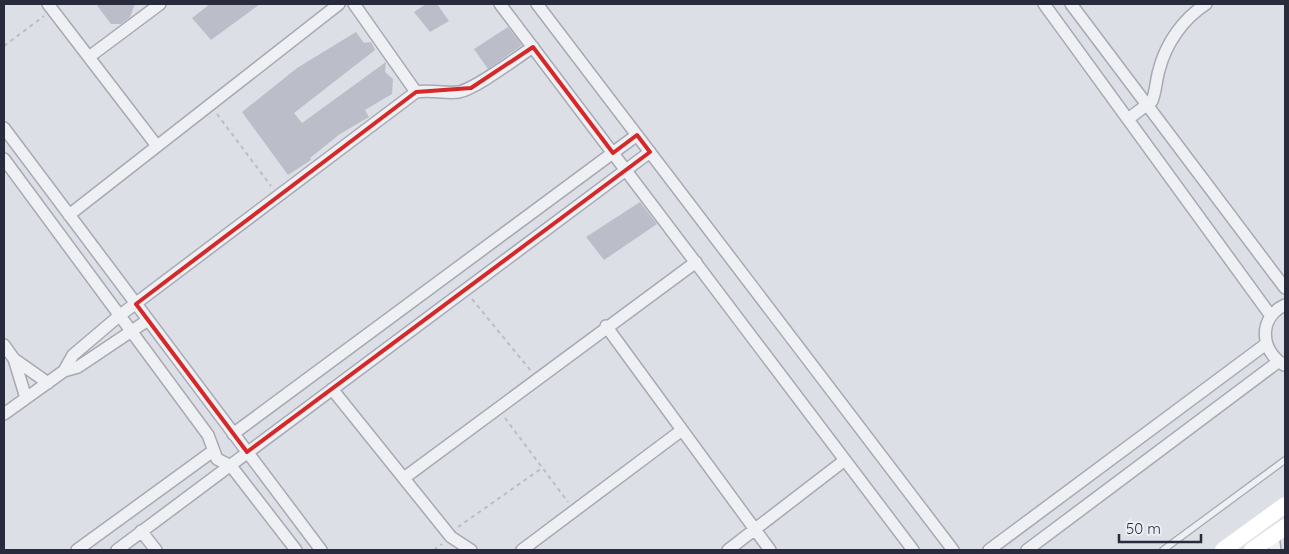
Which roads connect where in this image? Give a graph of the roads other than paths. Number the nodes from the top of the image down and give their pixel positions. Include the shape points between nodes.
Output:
1 (160, 4) edge
2 (338, 4) edge
3 (354, 4) edge
4 (500, 4) edge
5 (537, 4) edge
6 (1044, 4) edge
7 (1071, 4) edge
8 (1206, 4) edge
9 (50, 6) edge
10 (533, 47) junction
11 (89, 57) junction
12 (416, 92) junction
13 (1148, 106) junction
14 (1128, 119) junction
15 (4, 128) edge
16 (637, 135) junction
17 (156, 146) junction
18 (650, 152) junction
19 (613, 153) junction
20 (4, 159) edge
21 (625, 169) junction
22 (69, 215) junction
23 (696, 262) junction
24 (1285, 288) edge
25 (136, 304) junction
26 (1285, 305) edge
27 (119, 316) junction
28 (1271, 316) junction
29 (148, 320) junction
30 (606, 326) junction
31 (131, 332) junction
32 (1266, 344) junction
33 (4, 345) edge
34 (14, 359) junction
35 (1282, 363) edge
36 (64, 371) junction
37 (48, 383) junction
38 (332, 388) junction
39 (26, 398) junction
40 (4, 414) edge
41 (682, 430) junction
42 (233, 434) junction
43 (214, 451) junction
44 (247, 452) junction
45 (845, 460) junction
46 (1285, 460) edge
47 (231, 466) junction
48 (404, 478) junction
49 (1285, 505) edge
50 (755, 529) junction
51 (141, 532) junction
52 (1278, 538) edge
53 (77, 550) edge
54 (117, 550) edge
55 (156, 550) edge
56 (296, 550) edge
57 (321, 550) edge
58 (471, 550) edge
59 (522, 550) edge
60 (728, 550) edge
61 (770, 550) edge
62 (914, 550) edge
63 (953, 550) edge
64 (989, 550) edge
65 (1027, 550) edge
66 (1163, 550) edge
67 (1222, 550) edge
68 (1252, 550) edge

1 - 11 street
2 - 17 street
3 - 12 street
4 - 10 street
5 - 16 street
6 - 14 street
7 - 13 street
8 - 13 street via 1184,24 1169,44 1155,94
9 - 11 street
10 - 12 street via 471,88 459,92
10 - 19 street
11 - 17 street
12 - 25 street
13 - 14 street
13 - 24 street
14 - 28 street
15 - 22 street
16 - 18 street
16 - 19 street
17 - 22 street
18 - 21 street
18 - 63 street
19 - 21 street
19 - 42 street
20 - 27 street
21 - 23 street
21 - 38 street
22 - 25 street
23 - 30 street
23 - 45 street
25 - 27 street
25 - 29 street
26 - 28 street
27 - 31 street
27 - 36 street via 73,355
28 - 32 street via 1265,330
29 - 31 street
29 - 42 street
30 - 41 street
30 - 48 street
31 - 36 street via 78,367
31 - 43 street via 208,435
32 - 35 street
32 - 64 street
33 - 34 street
34 - 37 street
34 - 39 street
35 - 65 street
36 - 37 street
37 - 39 street
38 - 44 street
38 - 48 street
39 - 40 street
41 - 50 street
41 - 59 street
42 - 44 street
43 - 47 street via 218,461
43 - 53 street
44 - 47 street
44 - 57 street
45 - 50 street
45 - 62 street
46 - 66 lane
47 - 51 street
47 - 56 street
48 - 58 street via 448,534
49 - 67 main road
50 - 60 street
50 - 61 street
51 - 54 street
51 - 55 street
52 - 68 main road

